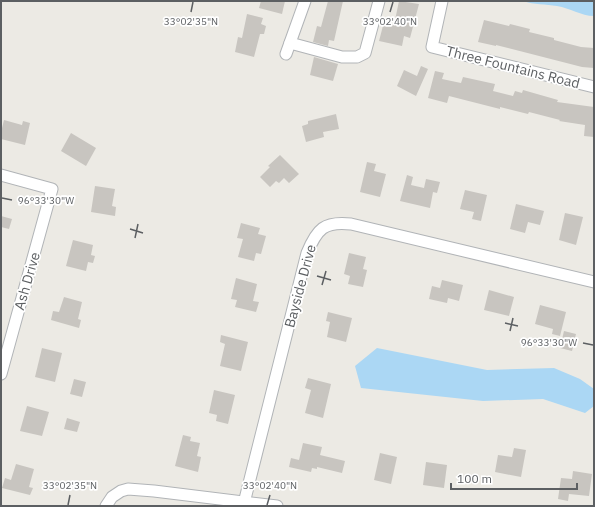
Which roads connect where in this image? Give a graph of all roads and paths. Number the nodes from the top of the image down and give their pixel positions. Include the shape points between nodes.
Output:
1 (305, 1) edge
2 (379, 1) edge
3 (442, 1) edge
4 (290, 43) junction
5 (286, 54) dead end
6 (594, 87) edge
7 (1, 175) edge
8 (594, 282) edge
9 (1, 374) edge
10 (244, 503) junction
11 (106, 506) edge
12 (277, 506) edge

1 - 4 street
2 - 4 street via 365,52 357,58 342,57
3 - 6 street, Three Fountains Road via 432,47
4 - 5 street
7 - 9 street, Ash Drive via 52,189
8 - 10 street, Bayside Drive via 351,224 337,222 324,227 314,237 307,253
10 - 11 street via 128,489 112,497
10 - 12 street

